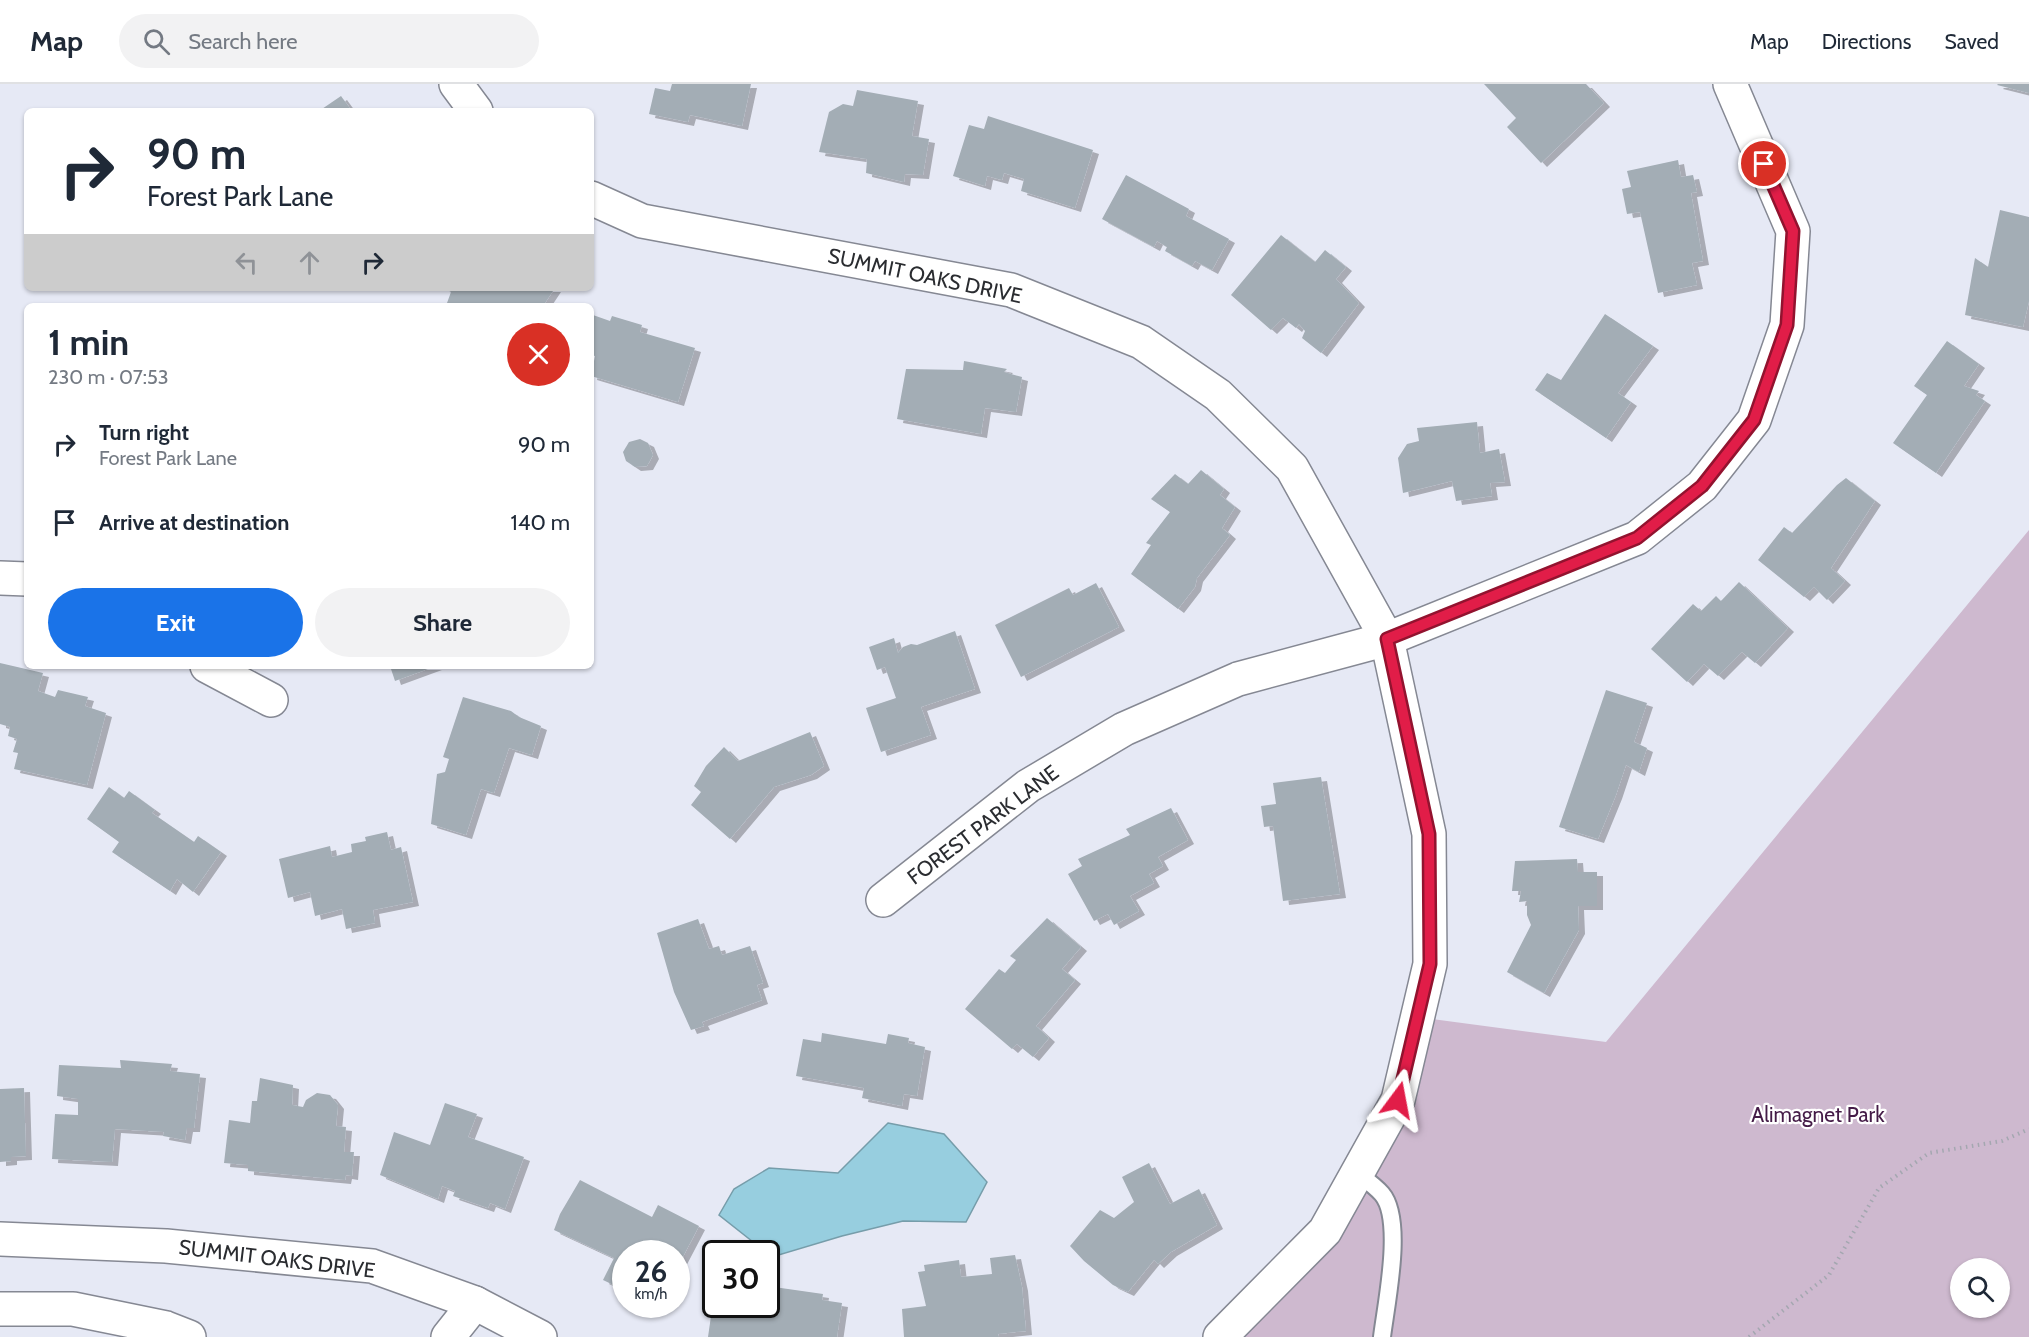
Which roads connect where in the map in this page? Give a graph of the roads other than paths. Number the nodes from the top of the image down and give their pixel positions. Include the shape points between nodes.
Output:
1 (456, 84) edge
2 (1730, 84) edge
3 (474, 108) edge
4 (594, 199) edge
5 (0, 578) edge
6 (24, 579) edge
7 (1387, 639) junction
8 (213, 669) edge
9 (271, 699) dead end
10 (883, 900) dead end
11 (1357, 1173) junction
12 (0, 1239) edge
13 (475, 1303) junction
14 (0, 1309) edge
15 (189, 1337) edge
16 (448, 1337) edge
17 (540, 1337) edge
18 (1220, 1337) edge
19 (1382, 1337) edge

1 - 3 street
2 - 7 street, FOREST PARK LANE via 1793,231 1787,325 1754,420 1702,486 1637,538
4 - 7 street, SUMMIT OAKS DRIVE via 642,221 1011,290 1141,342 1218,395 1292,468
5 - 6 street
7 - 10 street, FOREST PARK LANE via 1238,679 1124,729 1028,786
7 - 11 street, SUMMIT OAKS DRIVE via 1429,834 1430,964 1398,1100
8 - 9 street
11 - 18 street, SUMMIT OAKS DRIVE via 1325,1231
11 - 19 lane via 1383,1195 1391,1218 1394,1241
12 - 13 street, SUMMIT OAKS DRIVE via 166,1246 372,1266
13 - 16 street
13 - 17 street, SUMMIT OAKS DRIVE
14 - 15 street via 73,1309 166,1328

